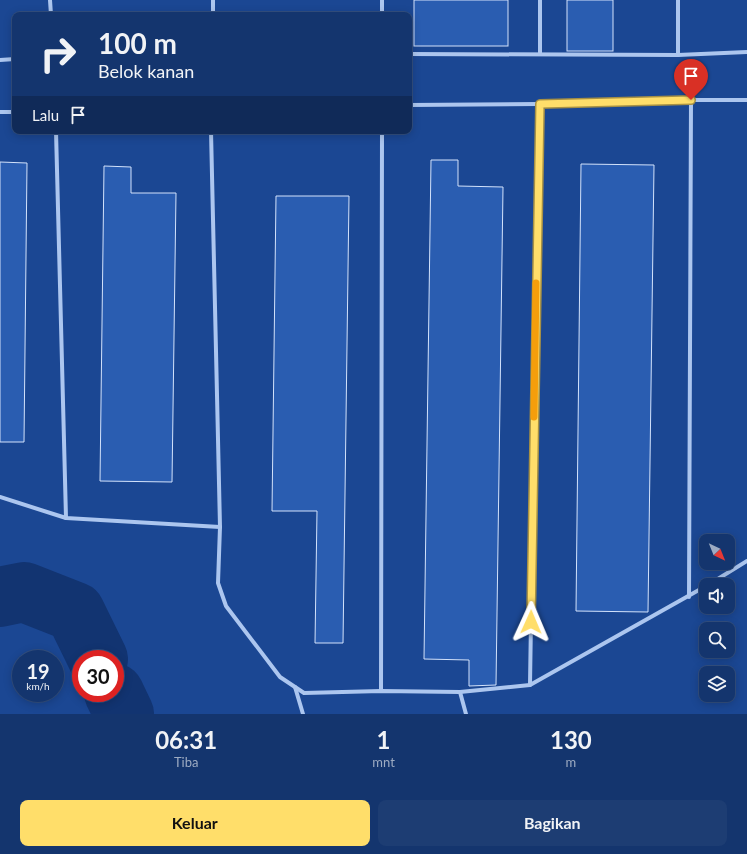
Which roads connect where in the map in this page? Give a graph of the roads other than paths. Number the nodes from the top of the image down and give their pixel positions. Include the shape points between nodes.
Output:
1 (50, 0) edge
2 (213, 0) edge
3 (382, 0) edge
4 (540, 0) edge
5 (678, 0) edge
6 (51, 12) edge
7 (213, 12) edge
8 (382, 12) edge
9 (747, 52) edge
10 (412, 54) edge
11 (540, 54) junction
12 (678, 55) junction
13 (12, 59) edge
14 (0, 60) edge
15 (691, 100) junction
16 (747, 100) edge
17 (540, 104) junction
18 (412, 105) edge
19 (0, 112) edge
20 (12, 112) edge
21 (56, 134) edge
22 (211, 134) edge
23 (382, 134) edge
24 (0, 496) edge
25 (66, 518) junction
26 (220, 527) junction
27 (747, 561) edge
28 (720, 578) edge
29 (699, 591) edge
30 (688, 597) junction
31 (530, 685) junction
32 (295, 687) junction
33 (381, 691) junction
34 (460, 692) junction
35 (303, 714) edge
36 (466, 714) edge

1 - 6 street
2 - 7 street
3 - 8 street
4 - 11 street
5 - 12 street
9 - 12 street
10 - 11 street
11 - 12 street
13 - 14 street
15 - 16 street
15 - 17 street
15 - 30 street
17 - 18 street
17 - 31 street
19 - 20 street
21 - 25 street
22 - 26 street
23 - 33 street
24 - 25 street
25 - 26 street
26 - 32 street via 218,583 226,606 280,677
27 - 28 street
29 - 30 street
30 - 31 street
31 - 34 street
32 - 33 street via 304,693
32 - 35 street
33 - 34 street
34 - 36 street

